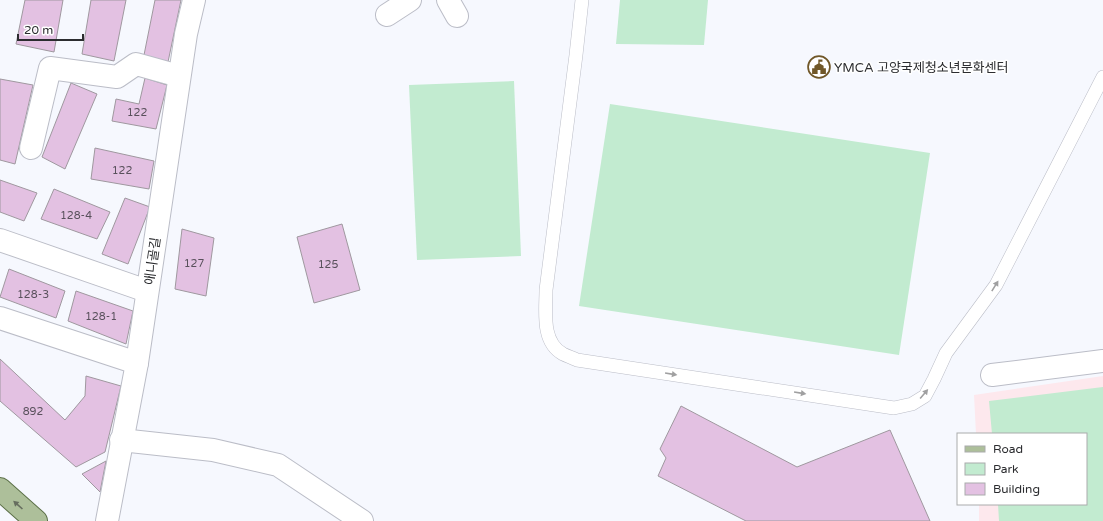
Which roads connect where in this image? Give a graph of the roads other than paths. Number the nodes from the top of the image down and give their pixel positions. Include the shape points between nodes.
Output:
1 (194, 0) edge
2 (410, 0) edge
3 (582, 0) edge
4 (387, 15) dead end
5 (179, 76) junction
6 (1103, 77) edge
7 (31, 148) dead end
8 (0, 240) edge
9 (147, 291) junction
10 (0, 318) edge
11 (1103, 361) edge
12 (137, 363) junction
13 (992, 375) dead end
14 (121, 440) junction
15 (0, 489) edge
16 (36, 521) edge
17 (107, 521) edge
18 (362, 521) edge

1 - 5 street, 애니골길
2 - 4 street
3 -> 6 lane via 546,290 546,321 551,343 562,354 577,360 894,408 912,404 924,396 946,352 996,285
5 - 7 street via 136,64 117,77 50,68
5 - 9 street, 애니골길
8 - 9 street
9 - 12 street, 애니골길
10 - 12 street
11 - 13 street
12 - 14 street, 애니골길
14 - 17 street, 애니골길
14 - 18 street via 212,450 278,465
16 -> 15 main road

